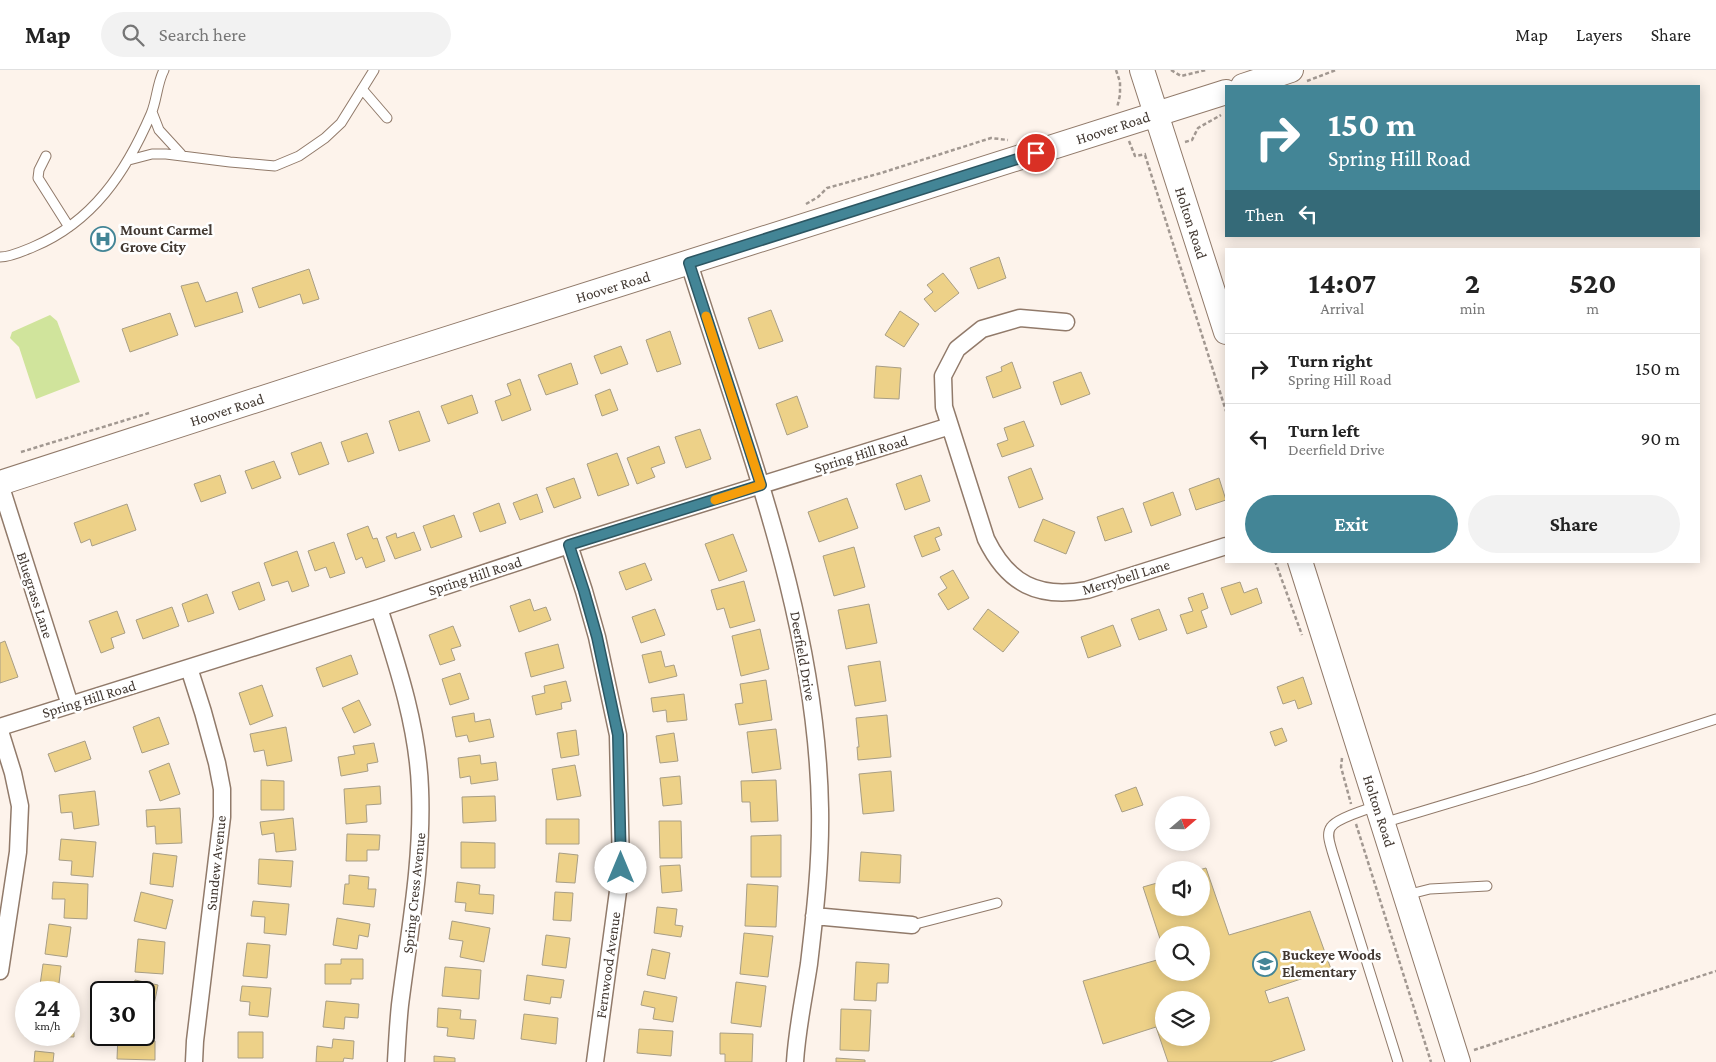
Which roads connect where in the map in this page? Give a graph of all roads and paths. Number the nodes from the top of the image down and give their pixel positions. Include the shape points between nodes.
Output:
1 (164, 70) edge
2 (374, 70) edge
3 (1116, 70) edge
4 (1142, 70) edge
5 (1171, 70) edge
6 (1206, 70) edge
7 (1336, 70) edge
8 (1298, 76) edge
9 (1248, 85) edge
10 (362, 89) junction
11 (1225, 92) edge
12 (1116, 106) dead end
13 (152, 112) junction
14 (1225, 113) edge
15 (1156, 115) junction
16 (387, 118) dead end
17 (1156, 151) junction
18 (181, 154) junction
19 (46, 156) dead end
20 (129, 160) junction
21 (69, 227) junction
22 (1, 258) edge
23 (689, 263) junction
24 (1066, 322) dead end
25 (1225, 329) edge
26 (1225, 407) edge
27 (950, 426) junction
28 (0, 484) edge
29 (761, 485) junction
30 (569, 545) junction
31 (1225, 546) edge
32 (1301, 563) edge
33 (379, 608) junction
34 (189, 668) junction
35 (70, 705) junction
36 (1716, 718) edge
37 (0, 729) edge
38 (1380, 814) junction
39 (1487, 886) dead end
40 (1406, 895) junction
41 (997, 903) dead end
42 (814, 916) junction
43 (912, 925) joint
44 (0, 971) edge
45 (1716, 971) edge
46 (1457, 1059) edge
47 (194, 1062) edge
48 (396, 1062) edge
49 (595, 1062) edge
50 (795, 1062) edge
51 (1398, 1062) edge

1 - 13 lane
2 - 10 lane
3 - 12 path via 1120,95
4 - 15 main road, Holton Road
5 - 6 path via 1181,76
7 - 8 path
8 - 9 main road
10 - 16 lane
10 - 18 lane via 341,123 325,138 299,156 274,166
11 - 15 main road, Hoover Road
13 - 18 lane via 159,130
13 - 20 lane
14 - 17 path via 1198,128 1192,140
15 - 17 main road, Holton Road
15 - 23 main road, Hoover Road
17 - 25 main road, Holton Road
17 - 26 path
18 - 20 lane via 152,154
19 - 21 lane via 38,178
20 - 21 lane via 90,211
21 - 22 lane via 48,241
23 - 28 main road, Hoover Road
23 - 29 street, Deerfield Drive
24 - 27 street, Merrybell Lane via 1020,318 982,329 957,349 943,376 944,407
27 - 29 street, Spring Hill Road
27 - 31 street, Merrybell Lane via 986,539 1000,563 1027,586 1066,594 1087,590
28 - 35 street, Bluegrass Lane
29 - 30 street, Spring Hill Road
29 - 42 street, Deerfield Drive via 800,629 814,716 820,807
30 - 33 street, Spring Hill Road
30 - 49 street, Fernwood Avenue via 597,637 618,735 621,868
32 - 38 main road, Holton Road
33 - 34 street, Spring Hill Road
33 - 48 street, Spring Cress Avenue via 410,717 420,788 418,877 400,1007
34 - 35 street, Spring Hill Road
34 - 47 street, Sundew Avenue via 204,712 222,789 222,817
35 - 37 street, Spring Hill Road
36 - 38 lane via 1533,778
37 - 44 street via 20,806 18,852
38 - 40 main road, Holton Road
38 - 51 lane via 1354,814 1333,825 1329,835
39 - 40 lane via 1430,889
40 - 46 main road, Holton Road
41 - 43 lane
42 - 43 street
42 - 50 street, Deerfield Drive
45 - 46 path

